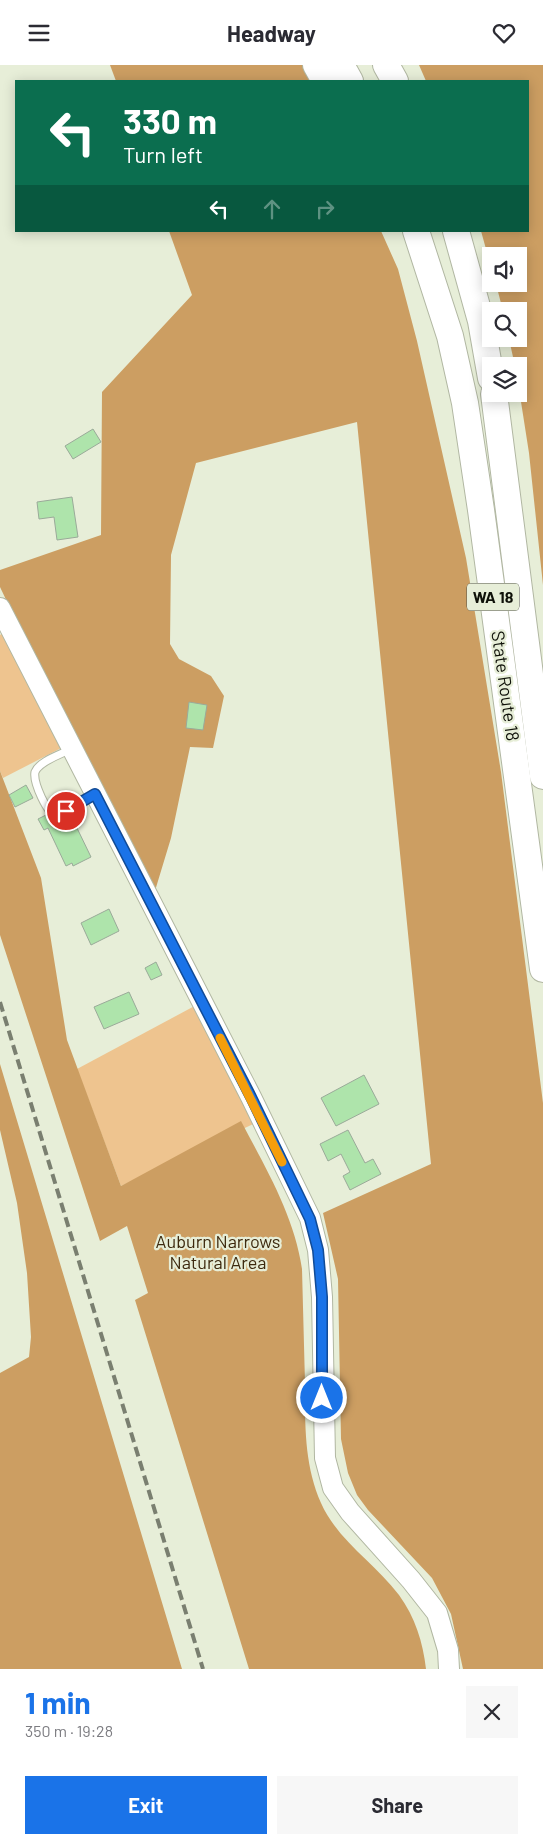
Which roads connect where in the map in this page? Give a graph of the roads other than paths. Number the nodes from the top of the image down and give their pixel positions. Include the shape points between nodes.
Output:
1 (316, 65) edge
2 (341, 65) edge
3 (386, 65) edge
4 (398, 65) edge
5 (324, 80) edge
6 (349, 80) edge
7 (394, 80) edge
8 (404, 80) edge
9 (398, 232) edge
10 (416, 232) edge
11 (456, 232) edge
12 (487, 357) edge
13 (495, 402) edge
14 (481, 510) junction
15 (0, 608) edge
16 (72, 748) junction
17 (543, 776) edge
18 (95, 794) junction
19 (543, 969) edge
20 (449, 1669) edge

1 - 5 highway
2 - 6 highway
3 - 7 highway
4 - 8 highway
9 - 14 highway via 430,323
10 - 14 highway, State Route 18 / WA 18 via 450,336 465,403
11 - 12 highway
13 - 17 highway, State Route 18 / WA 18
14 - 19 highway, State Route 18 / WA 18
15 - 16 main road
16 - 18 main road
16 - 18 lane via 41,765 35,772 36,785 49,812 56,816
18 - 20 main road via 310,1219 318,1250 325,1457 333,1488 437,1613 448,1650

